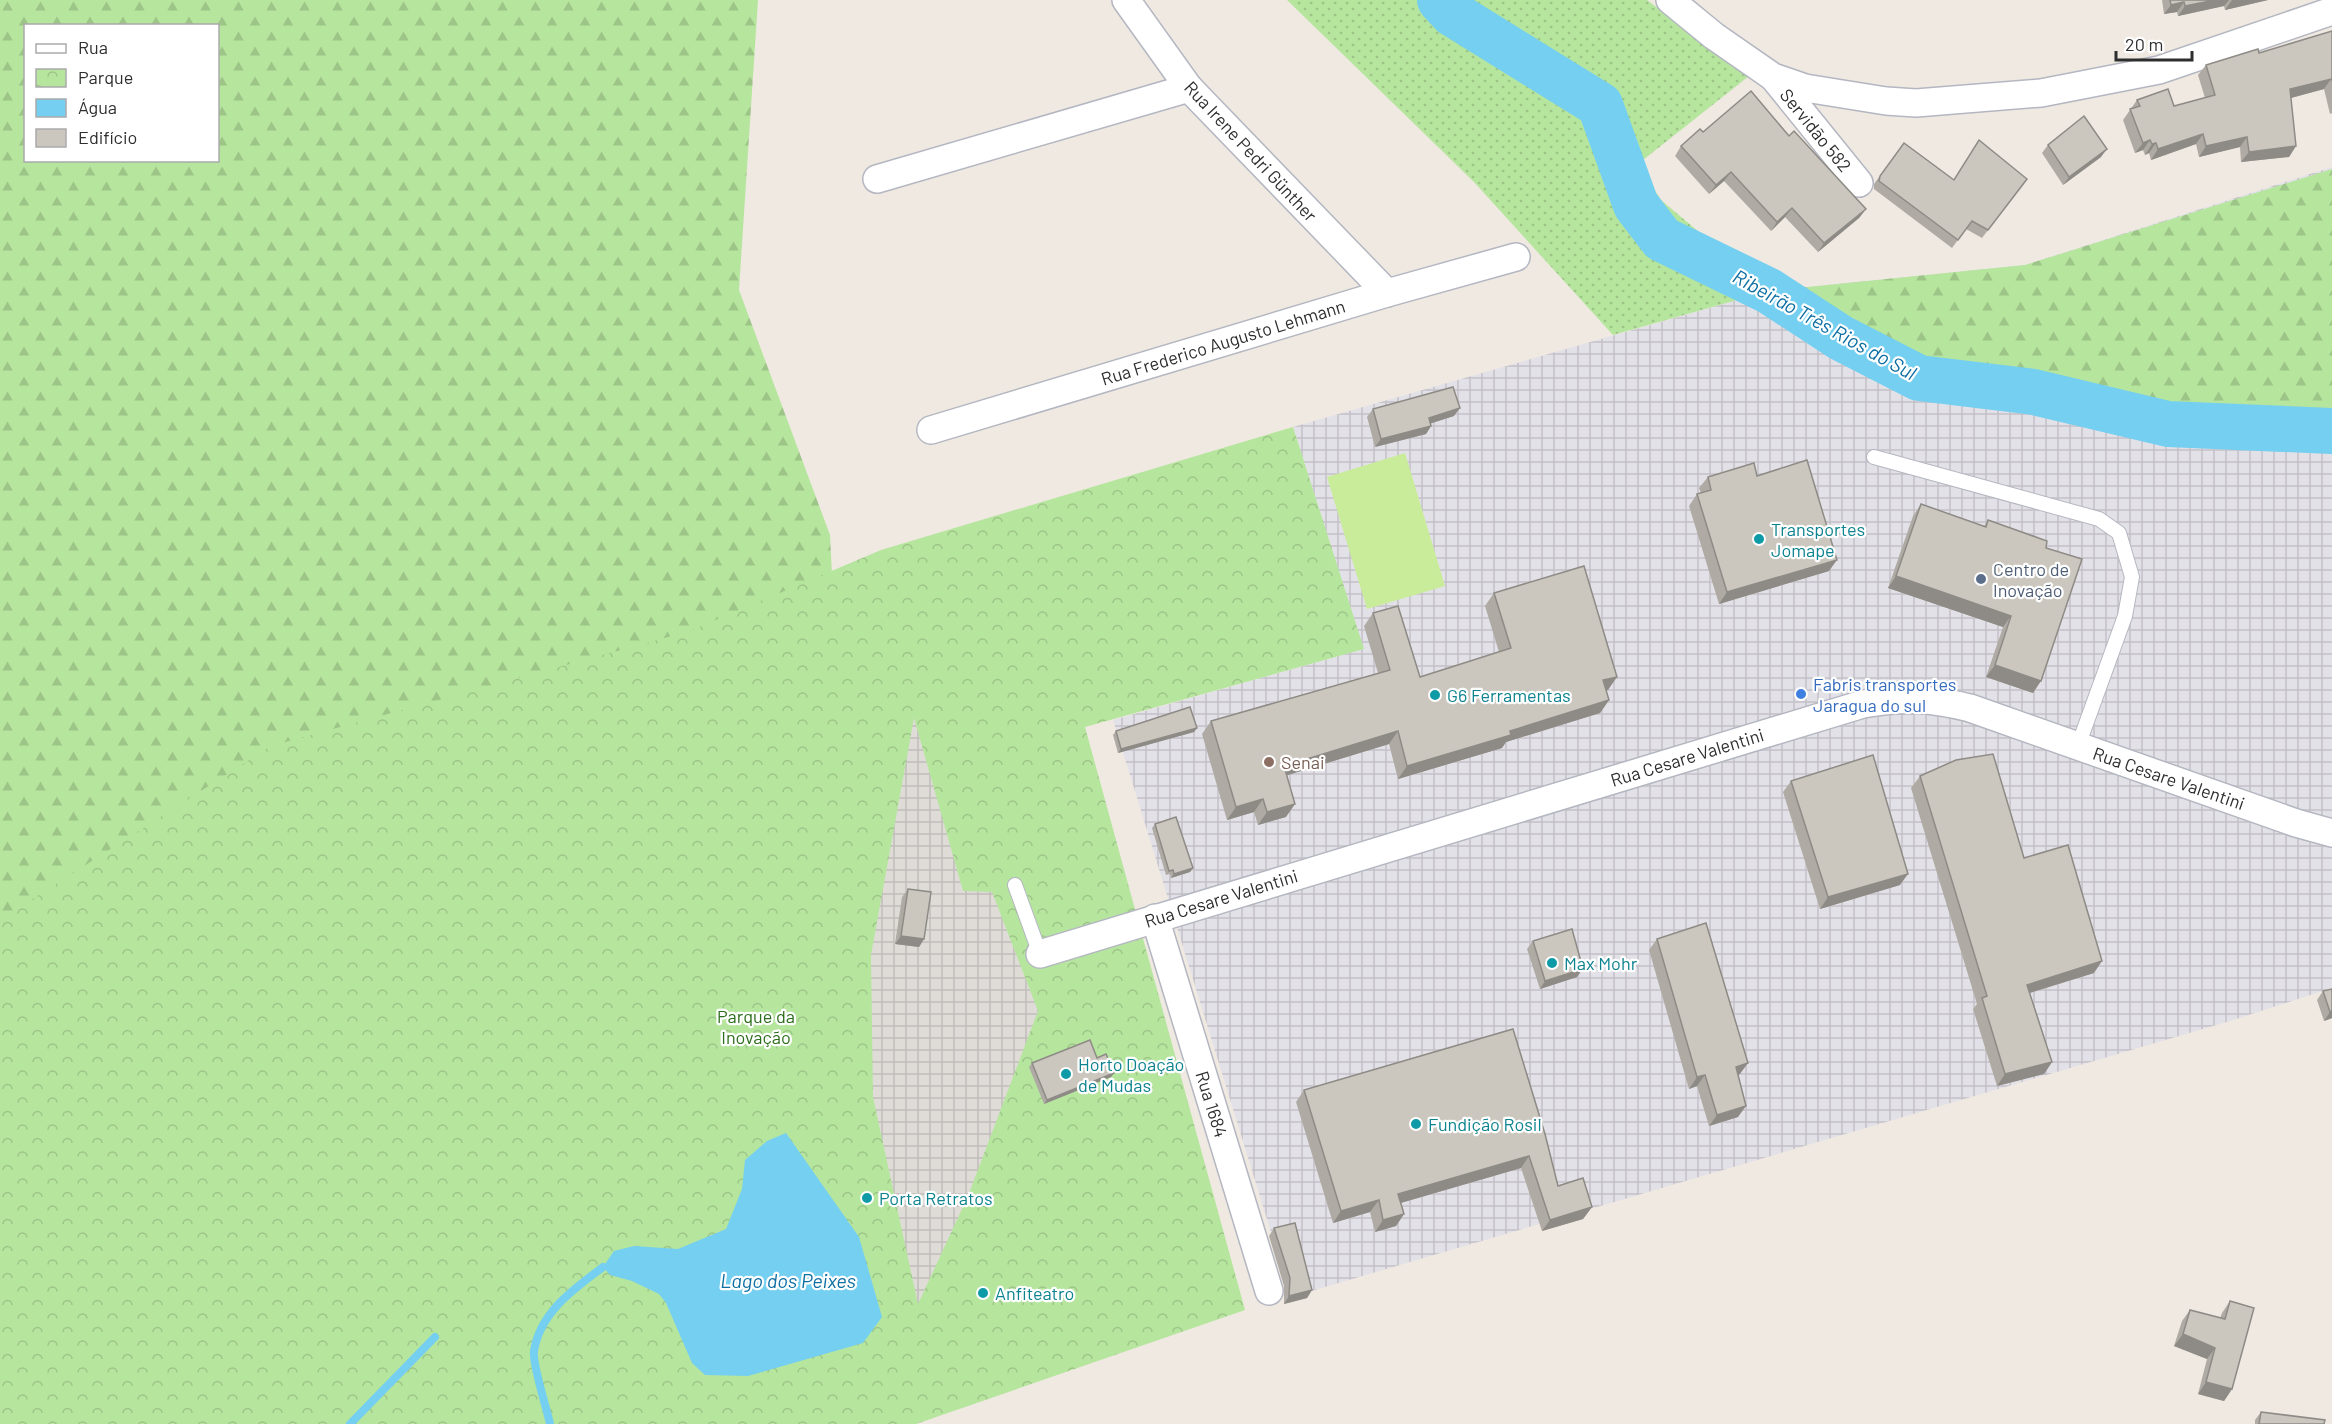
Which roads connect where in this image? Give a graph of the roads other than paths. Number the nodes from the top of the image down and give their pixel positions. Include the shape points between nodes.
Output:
1 (1126, 0) edge
2 (1670, 0) edge
3 (2332, 11) edge
4 (1773, 77) junction
5 (1189, 88) junction
6 (878, 179) dead end
7 (1859, 183) dead end
8 (1516, 257) dead end
9 (1387, 293) junction
10 (931, 430) dead end
11 (1874, 457) dead end
12 (2078, 746) junction
13 (2332, 832) edge
14 (1015, 885) dead end
15 (1155, 918) junction
16 (1040, 954) joint
17 (1269, 1291) dead end

1 - 5 street, Rua Irene Pedri Günther
2 - 4 street
3 - 4 street via 2159,70 2041,93 1916,103 1805,88
4 - 7 street, Servidão 582
5 - 6 street
5 - 9 street, Rua Irene Pedri Günther
8 - 9 street, Rua Frederico Augusto Lehmann
9 - 10 street, Rua Frederico Augusto Lehmann
11 - 12 lane via 2099,519 2119,533 2132,578 2125,616
12 - 13 street, Rua Cesare Valentini via 2296,823
12 - 15 street, Rua Cesare Valentini via 1934,699 1874,702
14 - 16 lane
15 - 16 street, Rua Cesare Valentini
15 - 17 street, Rua 1684

